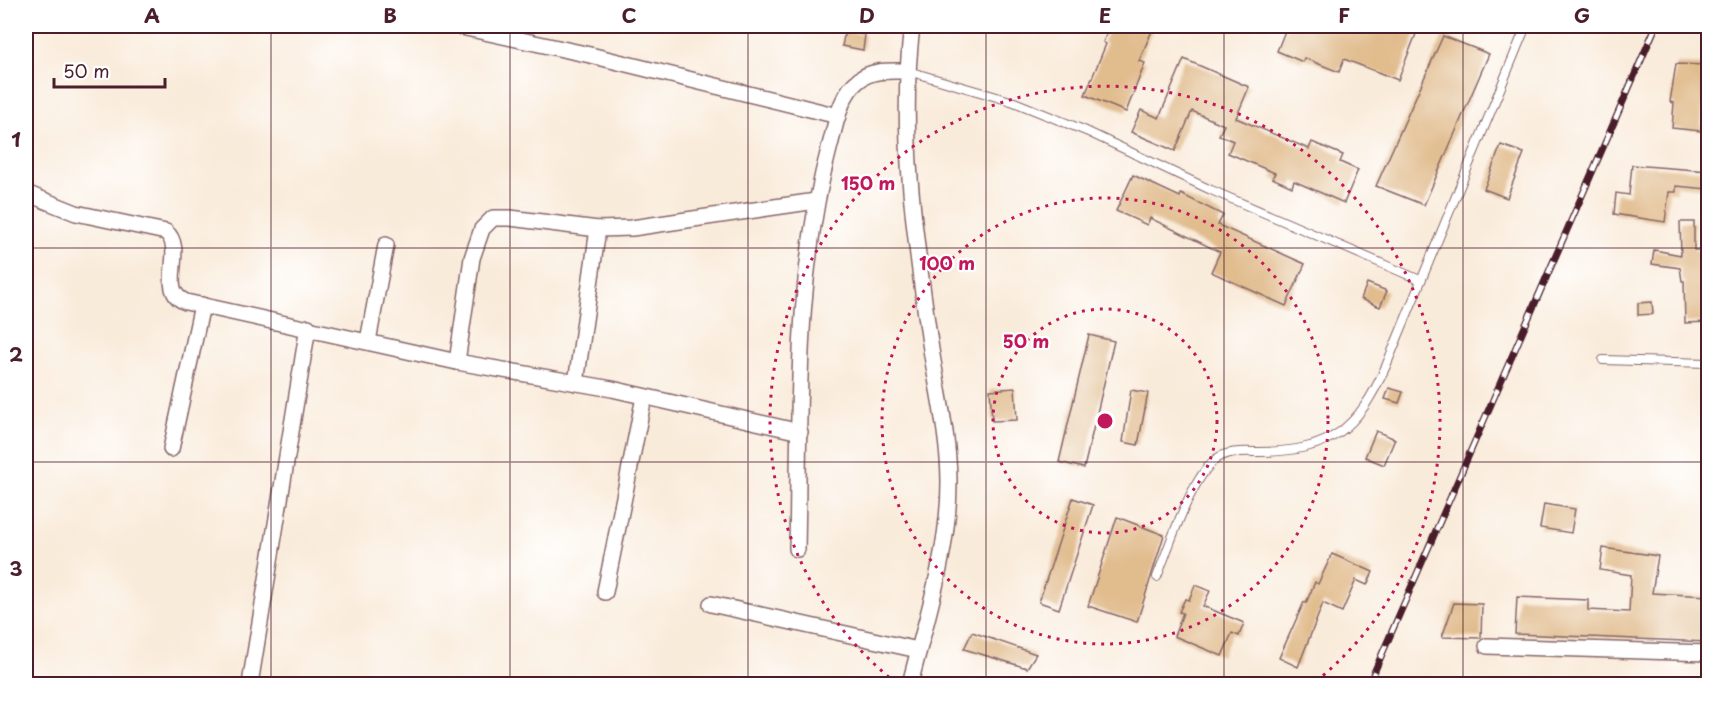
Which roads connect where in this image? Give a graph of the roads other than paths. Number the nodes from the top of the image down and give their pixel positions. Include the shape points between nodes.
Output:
1 (457, 26) edge
2 (912, 26) edge
3 (1526, 26) edge
4 (907, 71) junction
5 (838, 116) junction
6 (26, 193) edge
7 (816, 201) junction
8 (598, 229) junction
9 (386, 245) dead end
10 (1420, 280) junction
11 (202, 305) junction
12 (308, 327) junction
13 (368, 341) junction
14 (1603, 360) dead end
15 (457, 362) junction
16 (1708, 363) edge
17 (576, 383) junction
18 (644, 397) junction
19 (800, 432) junction
20 (171, 449) dead end
21 (798, 549) dead end
22 (1157, 577) dead end
23 (605, 592) dead end
24 (711, 604) dead end
25 (1487, 646) dead end
26 (918, 650) junction
27 (1708, 653) edge
28 (250, 684) edge
29 (910, 684) edge

1 - 5 street
2 - 4 street
3 - 10 lane
4 - 5 street via 881,71 859,80 845,98
4 - 10 lane via 1014,102 1076,127
4 - 26 street via 918,259 949,483 940,556
5 - 7 street
6 - 11 street via 76,213 166,232 175,244 174,292 182,301
7 - 8 street via 674,223
7 - 19 street via 804,280
8 - 15 street via 510,218 487,222 472,258
8 - 17 street
9 - 13 street
10 - 22 lane via 1373,395 1359,416 1336,436 1315,446 1222,454 1214,460 1186,505
11 - 12 street
11 - 20 street
12 - 13 street
12 - 28 street
13 - 15 street
14 - 16 lane
15 - 17 street
17 - 18 street
18 - 19 street
18 - 23 street
19 - 21 street
24 - 26 street
25 - 27 street
26 - 29 street

